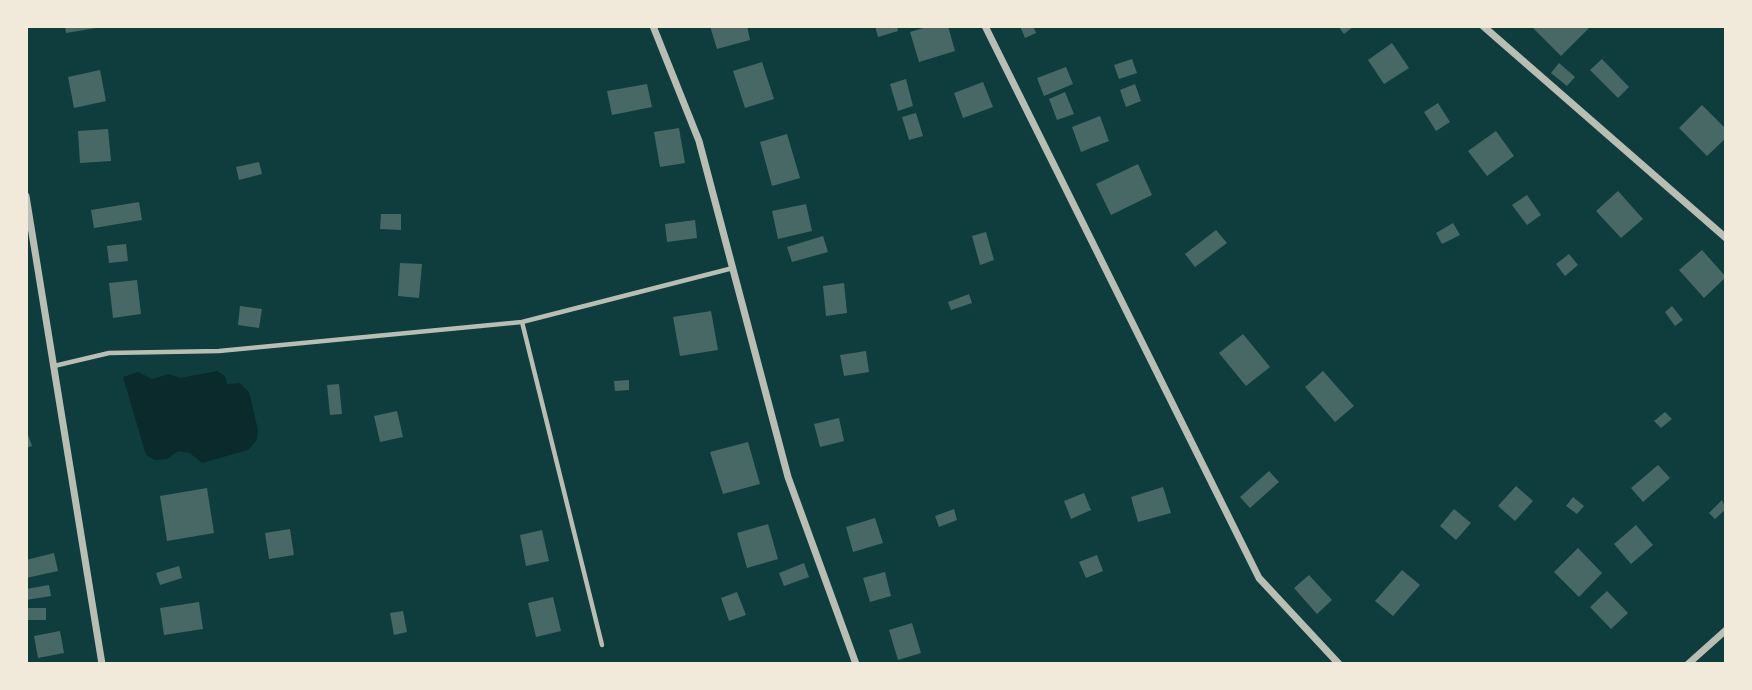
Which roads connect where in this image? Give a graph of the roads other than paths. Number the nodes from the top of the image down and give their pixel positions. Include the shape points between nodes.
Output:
1 (653, 26) edge
2 (985, 26) edge
3 (1483, 26) edge
4 (26, 196) edge
5 (1726, 238) edge
6 (733, 268) junction
7 (522, 323) junction
8 (54, 366) junction
9 (1726, 630) edge
10 (602, 645) dead end
11 (102, 664) edge
12 (856, 664) edge
13 (1339, 664) edge
14 (1688, 664) edge

1 - 6 street via 699,141
2 - 13 street via 1259,578
3 - 5 street
4 - 8 street
6 - 7 lane
6 - 12 street via 788,477
7 - 8 lane via 219,351 110,353
7 - 10 lane
8 - 11 street
9 - 14 street

